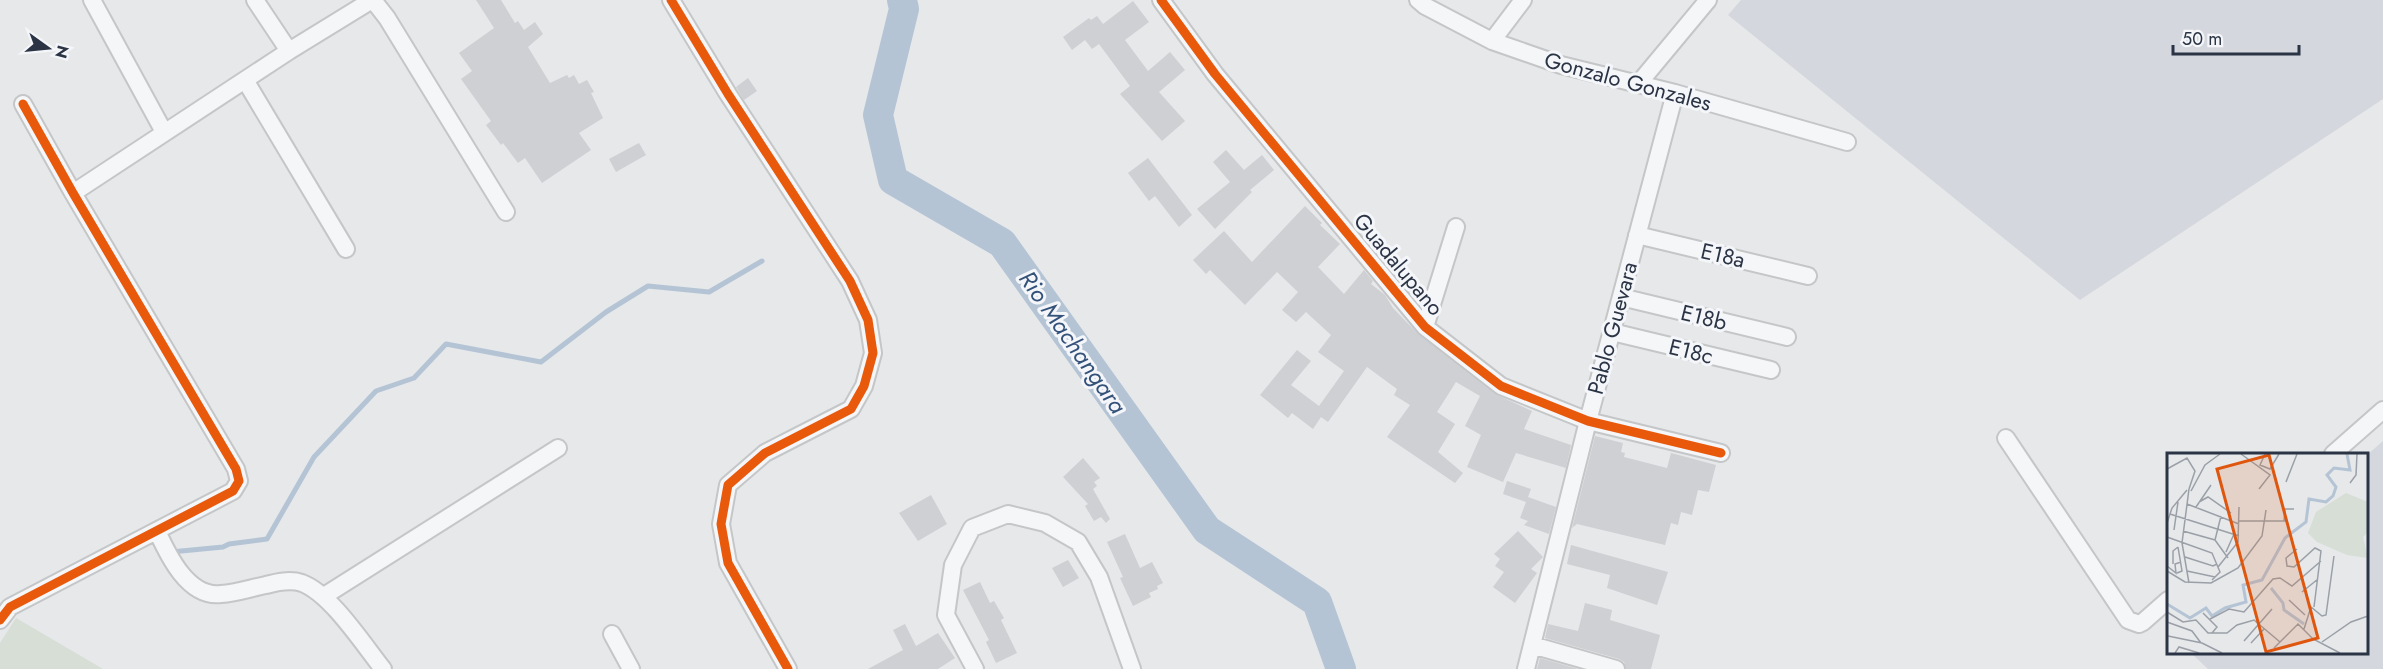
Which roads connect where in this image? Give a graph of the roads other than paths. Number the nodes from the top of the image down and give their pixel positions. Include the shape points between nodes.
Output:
1 (92, 0) edge
2 (255, 0) edge
3 (373, 0) edge
4 (671, 0) edge
5 (1161, 0) edge
6 (1418, 0) edge
7 (1523, 0) edge
8 (1708, 0) edge
9 (1492, 41) junction
10 (289, 51) junction
11 (244, 80) junction
12 (1638, 83) junction
13 (1675, 93) junction
14 (23, 104) dead end
15 (164, 132) junction
16 (1847, 142) dead end
17 (73, 193) junction
18 (506, 212) dead end
19 (1456, 227) dead end
20 (1637, 235) junction
21 (346, 249) dead end
22 (1808, 276) dead end
23 (1621, 297) junction
24 (1425, 327) junction
25 (1612, 332) junction
26 (1787, 337) dead end
27 (1771, 370) dead end
28 (2383, 410) edge
29 (1588, 421) junction
30 (2006, 438) dead end
31 (558, 448) dead end
32 (1721, 453) dead end
33 (2334, 453) edge
34 (157, 531) junction
35 (324, 596) junction
36 (2167, 602) edge
37 (0, 620) edge
38 (612, 634) dead end
39 (1532, 645) junction
40 (383, 669) edge
41 (631, 669) edge
42 (788, 669) edge
43 (975, 669) edge
44 (1132, 669) edge
45 (1526, 669) edge
46 (1616, 669) edge

1 - 15 street
2 - 10 street
3 - 10 street
3 - 18 street
4 - 42 street via 850,281 868,320 873,353 864,386 851,410 765,453 728,485 721,524 728,563
5 - 24 street, Guadalupano via 1215,74
6 - 9 street, Gonzalo Gonzales
7 - 9 street
8 - 12 street
9 - 12 street, Gonzalo Gonzales via 1562,65
10 - 11 street
11 - 15 street
11 - 21 street
12 - 13 street, Gonzalo Gonzales
13 - 16 street, Gonzalo Gonzales
13 - 20 street, Pablo Guevara
14 - 17 street
15 - 17 street
17 - 34 street via 239,480 233,491
19 - 24 street
20 - 22 street, E18a
20 - 23 street, Pablo Guevara
23 - 25 street, Pablo Guevara
23 - 26 street, E18b
24 - 29 street, Guadalupano via 1501,386
25 - 27 street, E18c
25 - 29 street, Pablo Guevara
28 - 33 street
29 - 32 street, Guadalupano
29 - 39 street, Pablo Guevara
30 - 36 street via 2128,620 2144,622
31 - 35 street
34 - 35 street via 167,553 192,585 206,592 219,595 284,581 301,583
34 - 37 street via 10,607
35 - 40 street
38 - 41 street
39 - 45 street, Pablo Guevara
39 - 46 street
43 - 44 street via 946,615 952,565 972,528 1008,514 1045,523 1078,542 1099,577

